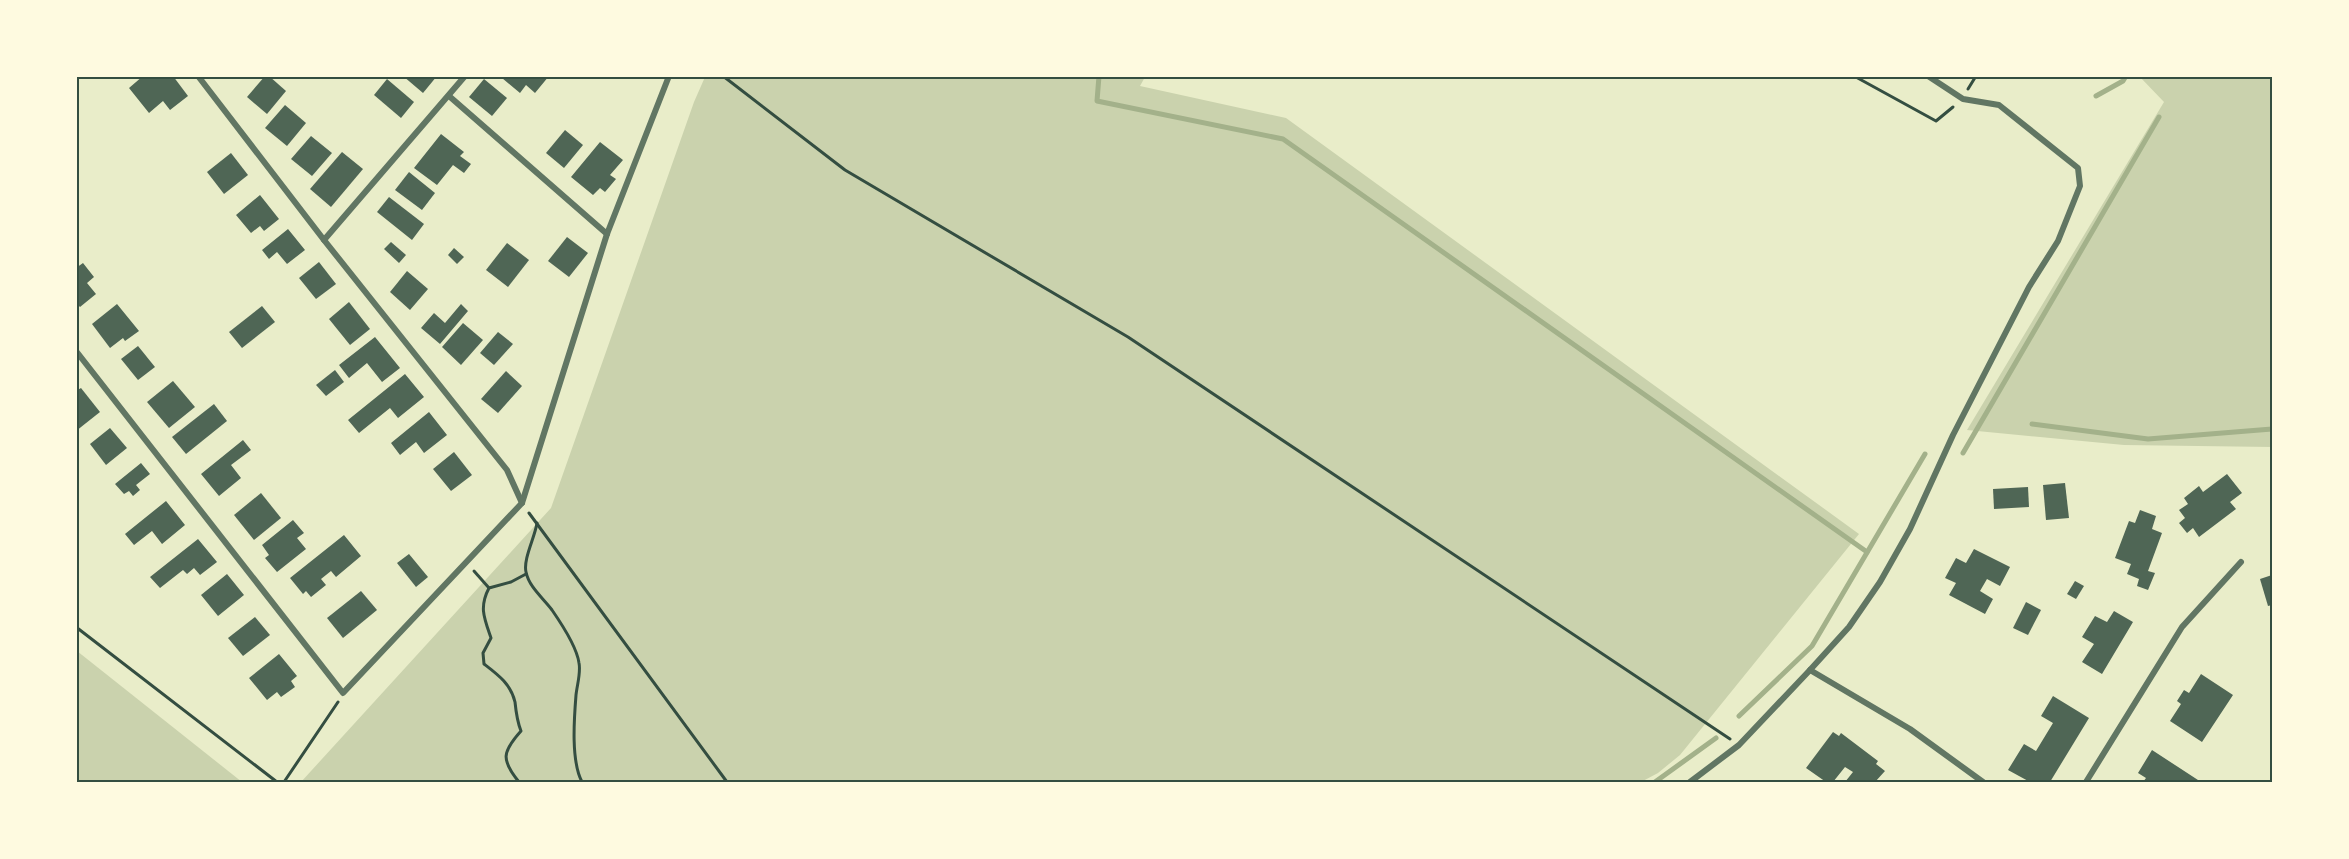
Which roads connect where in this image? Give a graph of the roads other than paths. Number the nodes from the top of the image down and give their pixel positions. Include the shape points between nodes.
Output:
1 (198, 76) edge
2 (465, 76) edge
3 (669, 76) edge
4 (1928, 76) edge
5 (449, 96) junction
6 (607, 234) junction
7 (324, 240) junction
8 (76, 351) edge
9 (522, 503) junction
10 (2241, 562) dead end
11 (1810, 670) junction
12 (1690, 783) edge
13 (1983, 783) edge
14 (2086, 783) edge

1 - 7 street
2 - 5 street
3 - 6 street
4 - 11 street via 1963,99 1999,105 2078,168 2080,186 2058,241 2028,286 1910,529 1849,627
5 - 6 street
5 - 7 street
6 - 9 street
7 - 9 street via 507,470
8 - 9 street via 344,693
10 - 14 street via 2182,627
11 - 12 street via 1739,745
11 - 13 street via 1910,729

